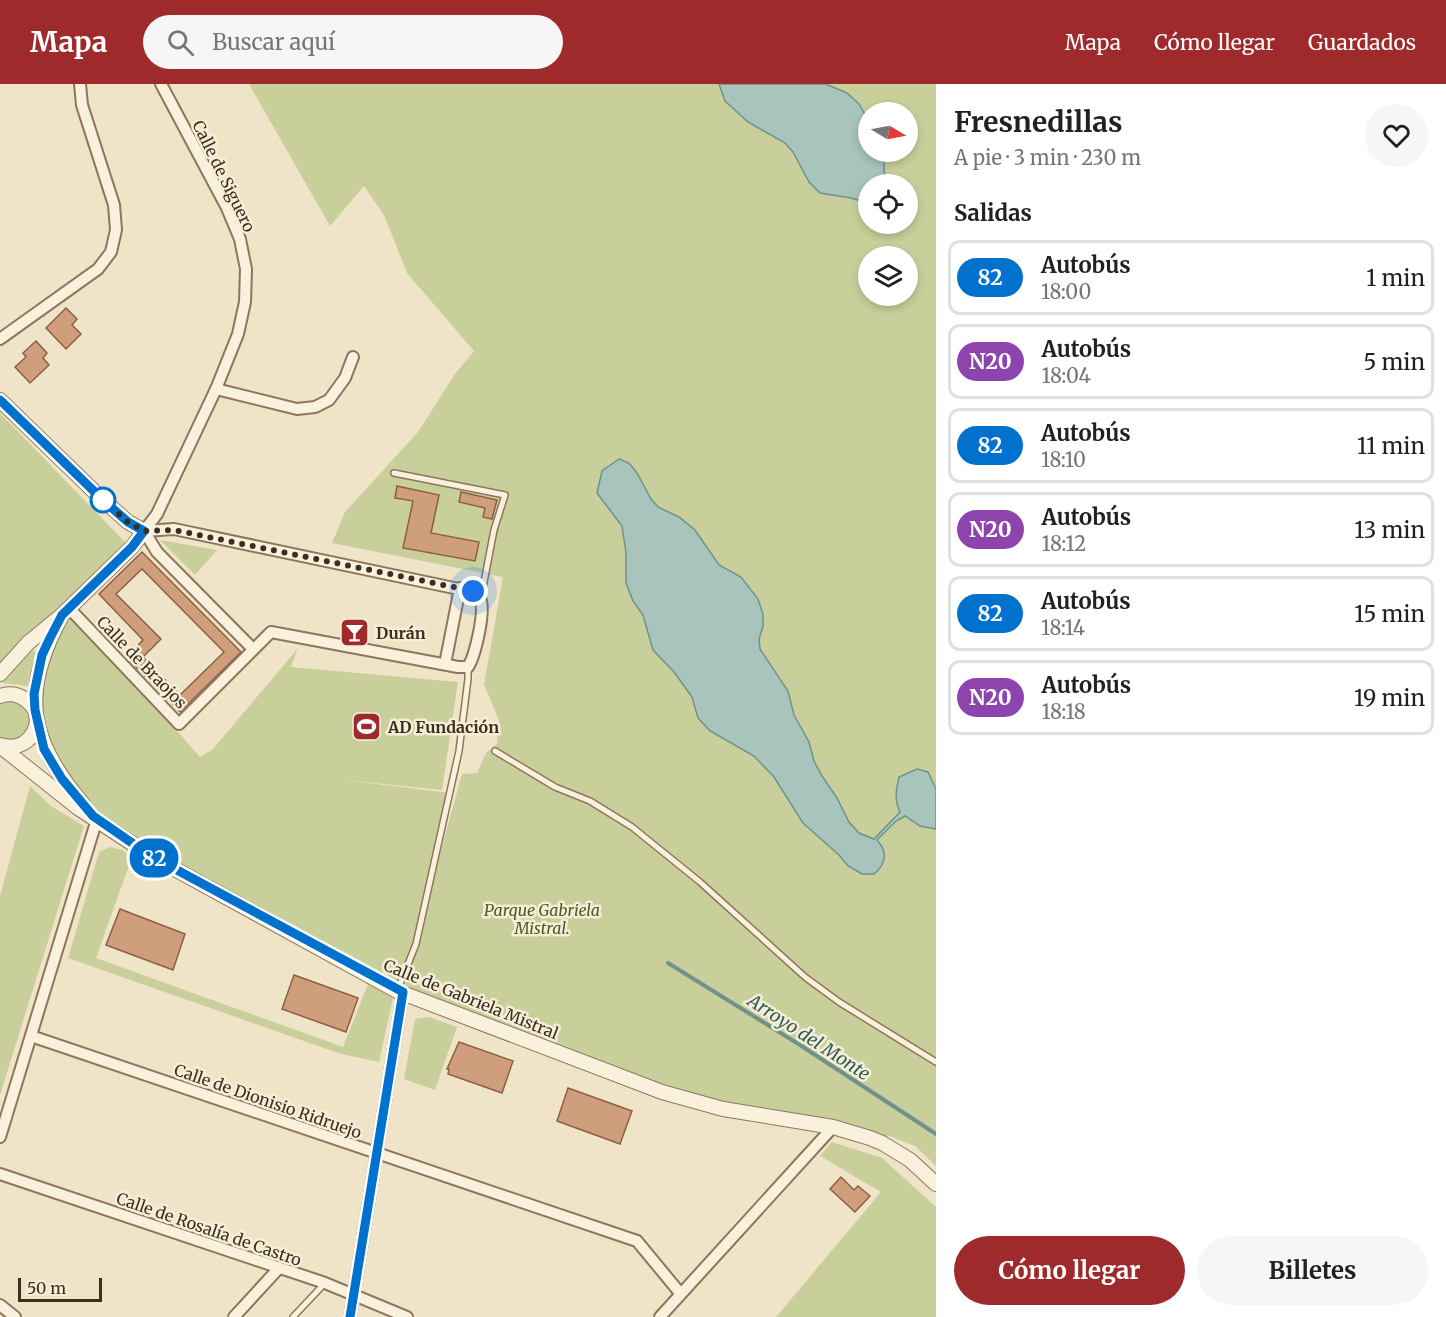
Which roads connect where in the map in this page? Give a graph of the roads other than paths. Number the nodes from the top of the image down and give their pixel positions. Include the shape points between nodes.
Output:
1 (80, 84) edge
2 (160, 84) edge
3 (0, 339) edge
4 (353, 357) dead end
5 (216, 389) junction
6 (0, 400) edge
7 (394, 473) dead end
8 (144, 531) junction
9 (460, 588) junction
10 (480, 599) junction
11 (66, 612) junction
12 (253, 649) junction
13 (445, 664) junction
14 (468, 667) junction
15 (0, 674) edge
16 (0, 696) edge
17 (36, 715) junction
18 (0, 746) edge
19 (495, 751) dead end
20 (95, 817) junction
21 (400, 991) junction
22 (31, 1036) junction
23 (936, 1062) edge
24 (833, 1127) junction
25 (0, 1137) edge
26 (376, 1154) junction
27 (0, 1174) edge
28 (936, 1184) edge
29 (279, 1268) junction
30 (325, 1283) junction
31 (354, 1293) junction
32 (680, 1293) junction
33 (0, 1305) edge
34 (15, 1317) edge
35 (234, 1317) edge
36 (293, 1317) edge
37 (350, 1317) edge
38 (407, 1317) edge
39 (660, 1317) edge

1 - 3 street via 82,105 114,205 116,230 111,252 98,269
2 - 5 street, Calle de Siguero via 227,208 240,239 246,269 245,302 238,334
4 - 5 street via 345,378 329,400 315,406 297,409
5 - 8 street, Calle de Siguero via 158,514
6 - 8 street via 103,500
7 - 10 lane via 505,495
8 - 9 street via 174,530
8 - 11 street, Calle de Gabriela Mistral
8 - 12 street via 157,552
9 - 10 street via 473,591
9 - 13 street
10 - 14 street via 482,611
11 - 12 street, Calle de Braojos via 180,724
11 - 15 street, Calle de Gabriela Mistral via 28,643
11 - 17 street, Calle de Gabriela Mistral via 42,655 34,694
12 - 13 street, Calle de Braojos via 271,632
13 - 14 street, Calle de Braojos
14 - 21 lane via 459,751 416,944
16 - 17 street via 18,695 31,703
17 - 18 street, Calle de Gabriela Mistral via 34,733 24,743
17 - 20 street, Calle de Gabriela Mistral via 44,749 62,779
18 - 20 street, Calle de Gabriela Mistral
19 - 23 lane via 632,827 805,976 839,1002
20 - 21 street, Calle de Gabriela Mistral via 151,856
20 - 22 street
21 - 24 street, Calle de Gabriela Mistral via 662,1092 723,1109
21 - 26 street
22 - 25 street
22 - 26 street, Calle de Dionisio Ridruejo
24 - 28 street, Calle de Gabriela Mistral via 882,1143 910,1160
24 - 32 street
26 - 31 street
26 - 32 street, Calle de Dionisio Ridruejo via 637,1241
27 - 29 street, Calle de Rosalía de Castro
29 - 30 street, Calle de Rosalía de Castro
29 - 35 street
30 - 31 street, Calle de Rosalía de Castro
30 - 36 lane
31 - 37 street
31 - 38 street, Calle de Rosalía de Castro
32 - 39 street
33 - 34 street

